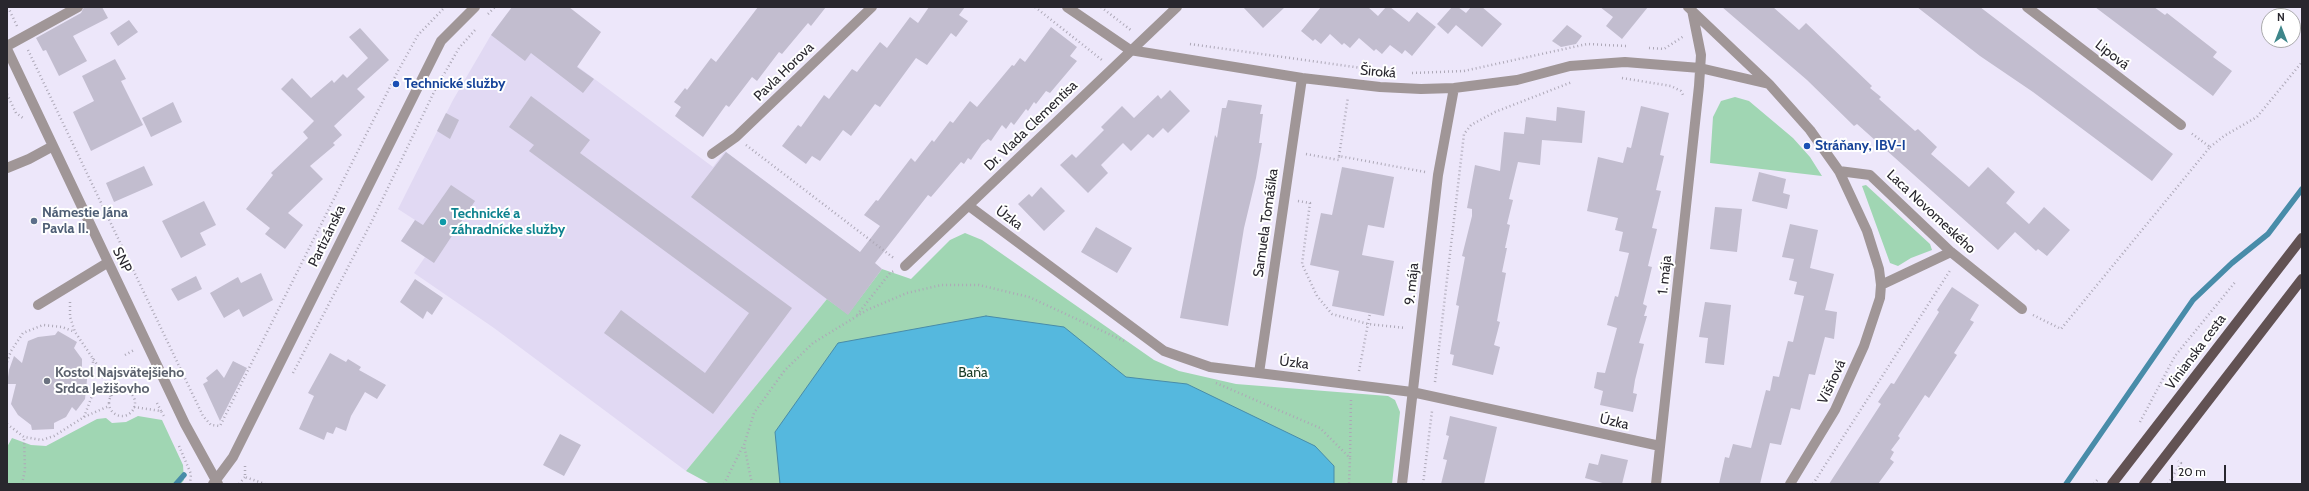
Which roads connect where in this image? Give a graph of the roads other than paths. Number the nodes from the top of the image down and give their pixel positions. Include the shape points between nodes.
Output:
1 (78, 7) edge
2 (475, 7) edge
3 (872, 7) edge
4 (1067, 7) edge
5 (1177, 7) edge
6 (2027, 7) edge
7 (1690, 9) edge
8 (7, 47) edge
9 (1130, 50) junction
10 (1700, 68) junction
11 (1302, 78) junction
12 (1770, 84) junction
13 (1454, 88) junction
14 (2181, 126) road end
15 (53, 146) junction
16 (712, 154) dead end
17 (7, 168) edge
18 (1839, 171) junction
19 (969, 206) junction
20 (2302, 238) edge
21 (1955, 255) junction
22 (107, 263) junction
23 (905, 266) road end
24 (2302, 279) edge
25 (1881, 285) junction
26 (38, 306) dead end
27 (2022, 309) road end
28 (1259, 373) junction
29 (1412, 392) junction
30 (1660, 446) junction
31 (215, 483) edge
32 (1402, 484) edge
33 (1656, 484) edge
34 (1790, 484) edge
35 (2112, 484) edge
36 (2144, 484) edge

1 - 8 street
2 - 31 street, Partizánska via 441,41 233,457
3 - 16 street, Pavla Horova via 736,137
4 - 9 street, Široká
5 - 9 street, Dr. Vlada Clementisa
6 - 14 street, Lipová
7 - 10 street, 1. mája via 1701,55
7 - 12 street
8 - 15 street, SNP
9 - 11 street, Široká
9 - 19 street, Dr. Vlada Clementisa
10 - 12 street, Široká
10 - 13 street, Široká via 1625,62 1570,66 1517,80
10 - 30 street, 1. mája
11 - 13 street, Široká via 1421,90
11 - 28 street, Samuela Tomášika
12 - 18 street via 1810,130
13 - 29 street, 9. mája via 1438,175
15 - 17 street
15 - 22 street, SNP
18 - 21 street, Laca Novomeského via 1870,175
18 - 25 street, Višňová via 1867,231
19 - 23 street, Dr. Vlada Clementisa
19 - 28 street, Úzka via 1164,351 1210,367
20 - 35 main road, Vinianska cesta
21 - 25 street
21 - 27 street, Laca Novomeského
22 - 26 street
22 - 31 street, SNP
24 - 36 main road
25 - 34 street, Višňová via 1875,316 1835,410
28 - 29 street, Úzka
29 - 30 street, Úzka
29 - 32 street, 9. mája
30 - 33 street, 1. mája

